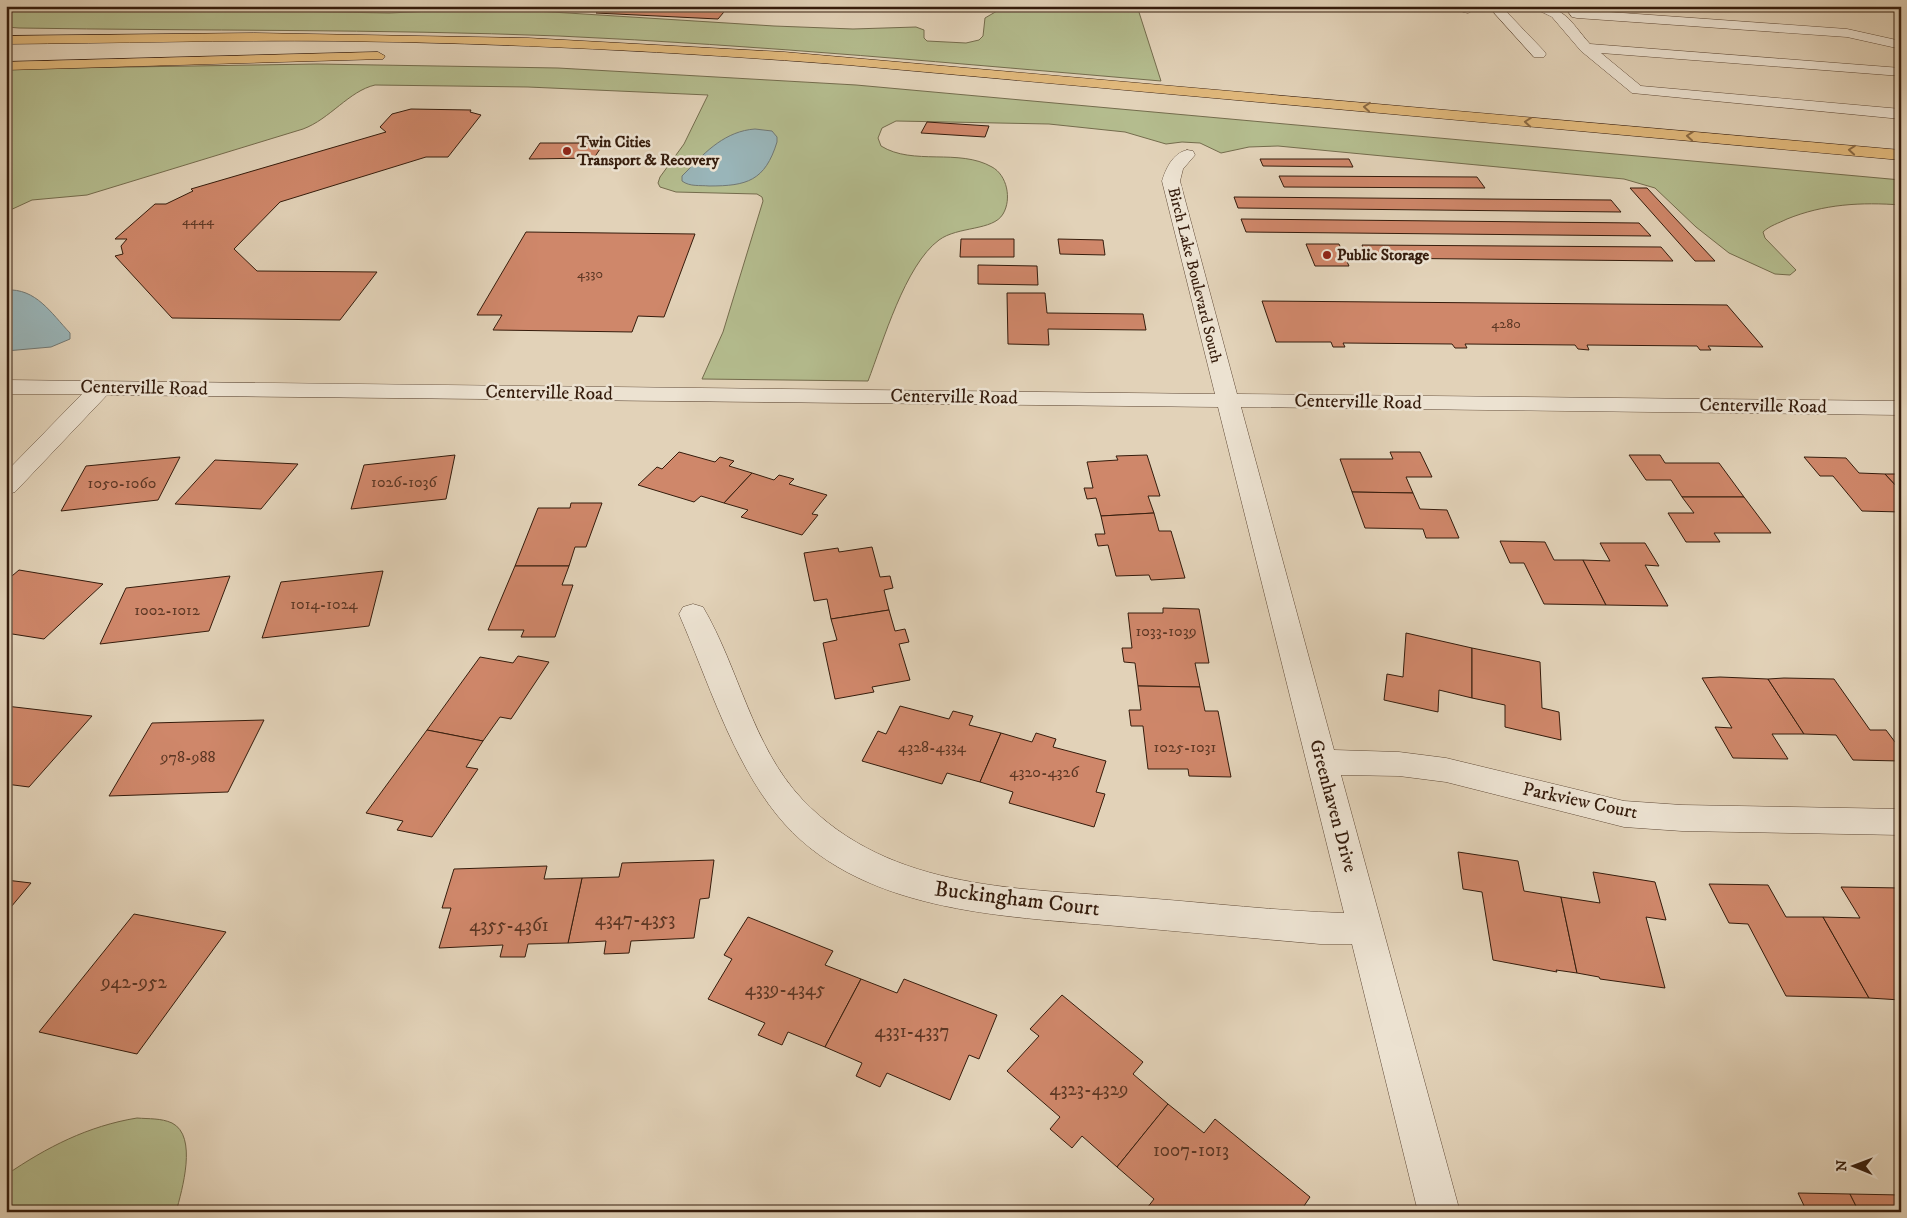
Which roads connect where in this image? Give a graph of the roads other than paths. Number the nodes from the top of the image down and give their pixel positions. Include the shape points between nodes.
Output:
1 (1494, 6) edge
2 (1536, 6) edge
3 (1568, 11) edge
4 (6, 30) edge
5 (1815, 30) junction
6 (1847, 33) junction
7 (397, 38) junction
8 (6, 40) edge
9 (1901, 46) edge
10 (1586, 48) junction
11 (1539, 54) dead end
12 (1836, 54) dead end
13 (378, 56) junction
14 (395, 56) dead end
15 (6, 57) edge
16 (6, 66) edge
17 (1901, 71) edge
18 (858, 77) dead end
19 (1901, 114) edge
20 (1188, 155) dead end
21 (1901, 155) edge
22 (1792, 160) dead end
23 (6, 387) edge
24 (101, 388) junction
25 (1227, 400) junction
26 (1901, 408) edge
27 (6, 487) edge
28 (694, 614) dead end
29 (1322, 762) junction
30 (1901, 822) edge
31 (1366, 929) junction
32 (1439, 1212) edge

1 - 11 street
2 - 3 street
3 - 5 street
3 - 10 street
4 - 7 highway
5 - 6 street
5 - 12 street
6 - 9 street
6 - 17 street
7 - 8 highway
21 -> 7 highway via 799,57 588,44
10 - 17 street
10 - 19 street via 1637,90
13 - 14 highway
13 - 15 highway
13 - 16 highway
18 - 22 highway
20 - 25 street, Birch Lake Boulevard South via 1175,168 1171,181
23 - 24 street, Centerville Road
24 - 25 street, Centerville Road
24 - 27 street
25 - 26 street, Centerville Road
25 - 29 street, Greenhaven Drive
28 - 31 street, Buckingham Court via 770,782 817,832 876,870 935,891 987,900 1320,928
29 - 30 street, Parkview Court via 1400,764 1438,769 1624,814
29 - 31 street, Greenhaven Drive
31 - 32 street, Greenhaven Drive

